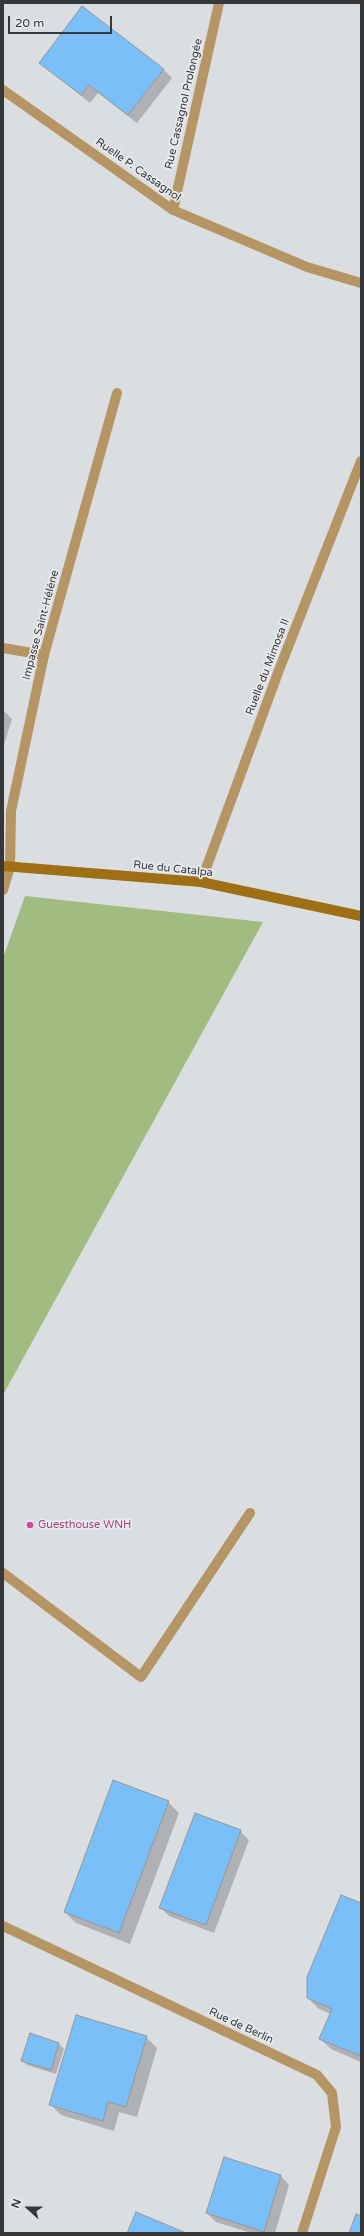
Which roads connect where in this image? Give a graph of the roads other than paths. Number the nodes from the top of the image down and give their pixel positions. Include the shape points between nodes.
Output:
1 (219, 3) edge
2 (3, 90) edge
3 (173, 210) junction
4 (361, 283) edge
5 (117, 393) dead end
6 (361, 461) edge
7 (3, 648) edge
8 (44, 654) junction
9 (7, 867) edge
10 (201, 882) junction
11 (3, 890) edge
12 (361, 916) edge
13 (250, 1513) dead end
14 (3, 1573) edge
15 (3, 1926) edge
16 (302, 2233) edge

1 - 3 street, Rue Cassagnol Prolongée
2 - 3 street, Ruelle P. Cassagnol
3 - 4 street, Ruelle P. Cassagnol via 307,267
5 - 8 street, Impasse Saint-Hélène
6 - 10 street, Ruelle du Mimosa II via 279,670
7 - 8 street
8 - 9 street, Impasse Saint-Hélène via 12,811
9 - 10 street, Rue du Catalpa
9 - 11 street, Impasse Saint-Hélène
10 - 12 street, Rue du Catalpa
13 - 14 street via 141,1677
15 - 16 street, Rue de Berlin via 317,2076 332,2093 336,2127

